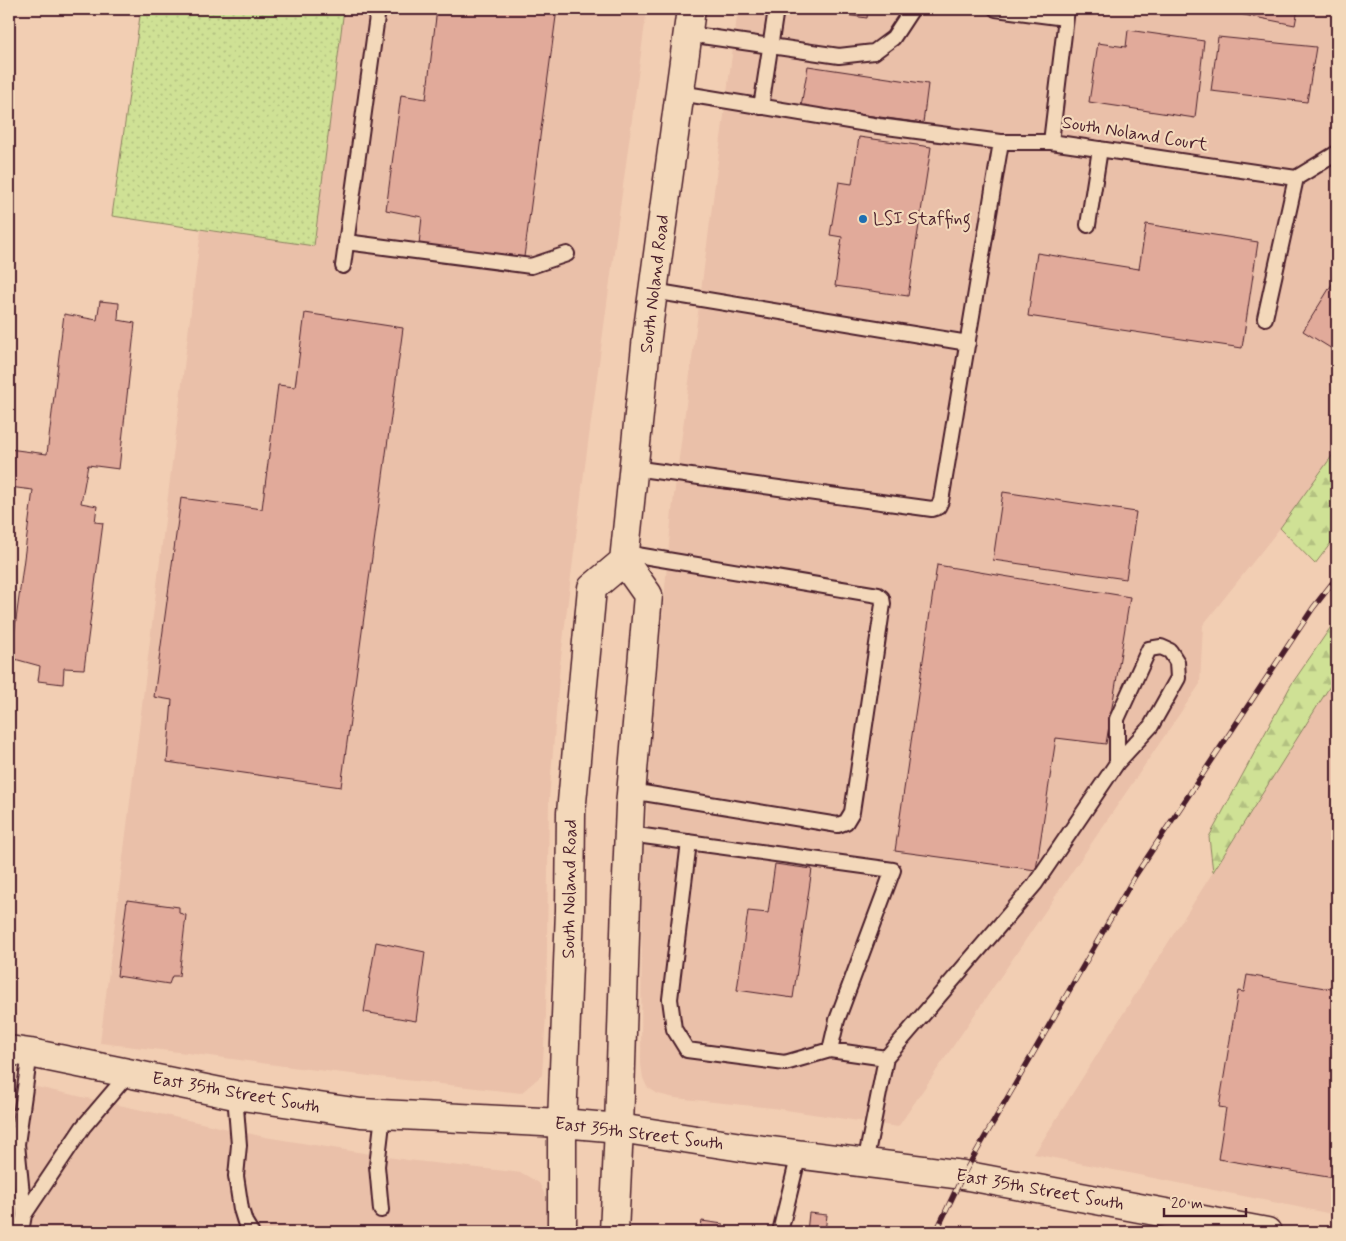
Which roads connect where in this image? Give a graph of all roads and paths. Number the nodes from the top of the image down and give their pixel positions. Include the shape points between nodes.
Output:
1 (378, 9) edge
2 (776, 9) edge
3 (912, 9) edge
4 (996, 9) edge
5 (1066, 13) edge
6 (689, 21) edge
7 (771, 46) junction
8 (680, 94) junction
9 (761, 107) junction
10 (1001, 142) junction
11 (1051, 142) junction
12 (1100, 149) junction
13 (1337, 153) edge
14 (1296, 178) junction
15 (1088, 224) dead end
16 (346, 242) junction
17 (567, 254) dead end
18 (343, 266) dead end
19 (653, 291) junction
20 (1265, 318) dead end
21 (968, 343) junction
22 (634, 468) junction
23 (624, 557) junction
24 (1118, 763) junction
25 (631, 791) junction
26 (629, 834) junction
27 (689, 842) junction
28 (830, 1050) junction
29 (20, 1052) edge
30 (886, 1058) junction
31 (129, 1074) junction
32 (235, 1095) junction
33 (383, 1115) junction
34 (562, 1123) junction
35 (620, 1128) junction
36 (799, 1154) junction
37 (865, 1163) junction
38 (381, 1210) dead end
39 (24, 1215) junction
40 (21, 1232) edge
41 (251, 1232) edge
42 (562, 1232) edge
43 (614, 1232) edge
44 (780, 1232) edge
45 (1267, 1232) edge

1 - 16 lane
2 - 7 lane
3 - 7 lane via 893,38 874,52 839,56
4 - 5 lane
5 - 11 lane, South Noland Court
6 - 7 lane
6 - 8 main road, South Noland Road
7 - 9 lane
8 - 9 lane
8 - 19 main road, South Noland Road
9 - 10 lane
10 - 11 lane
10 - 21 lane
11 - 12 lane, South Noland Court
12 - 14 lane, South Noland Court
12 - 15 lane
13 - 14 lane
14 - 20 lane
16 - 17 lane via 531,266
16 - 18 lane
19 - 21 lane
19 - 22 main road, South Noland Road
21 - 22 lane via 938,507 932,509
22 - 23 main road, South Noland Road
23 - 25 main road via 648,595
23 - 25 lane via 878,595 883,604 852,812 846,822 838,825
23 - 34 main road, South Noland Road via 592,588 571,813
24 - 24 lane via 1151,726 1178,678 1177,662 1170,651 1162,647 1150,649 1117,719
24 - 30 lane via 1035,884
25 - 26 main road
26 - 27 lane
26 - 35 main road
27 - 28 lane via 670,1000 674,1029 688,1050 785,1063
27 - 28 lane via 892,870 837,1020
28 - 30 lane
29 - 31 main road, East 35th Street South
29 - 39 lane via 17,1144
30 - 37 lane
31 - 32 main road, East 35th Street South
31 - 39 lane via 83,1127
32 - 33 main road, East 35th Street South
32 - 41 lane via 239,1145 236,1176 241,1209
33 - 34 main road, East 35th Street South
33 - 38 lane via 377,1166
34 - 35 main road, East 35th Street South
34 - 42 main road, South Noland Road
35 - 36 main road, East 35th Street South
35 - 43 main road
36 - 37 main road, East 35th Street South
36 - 44 lane
37 - 45 main road, East 35th Street South via 963,1175
39 - 40 lane

